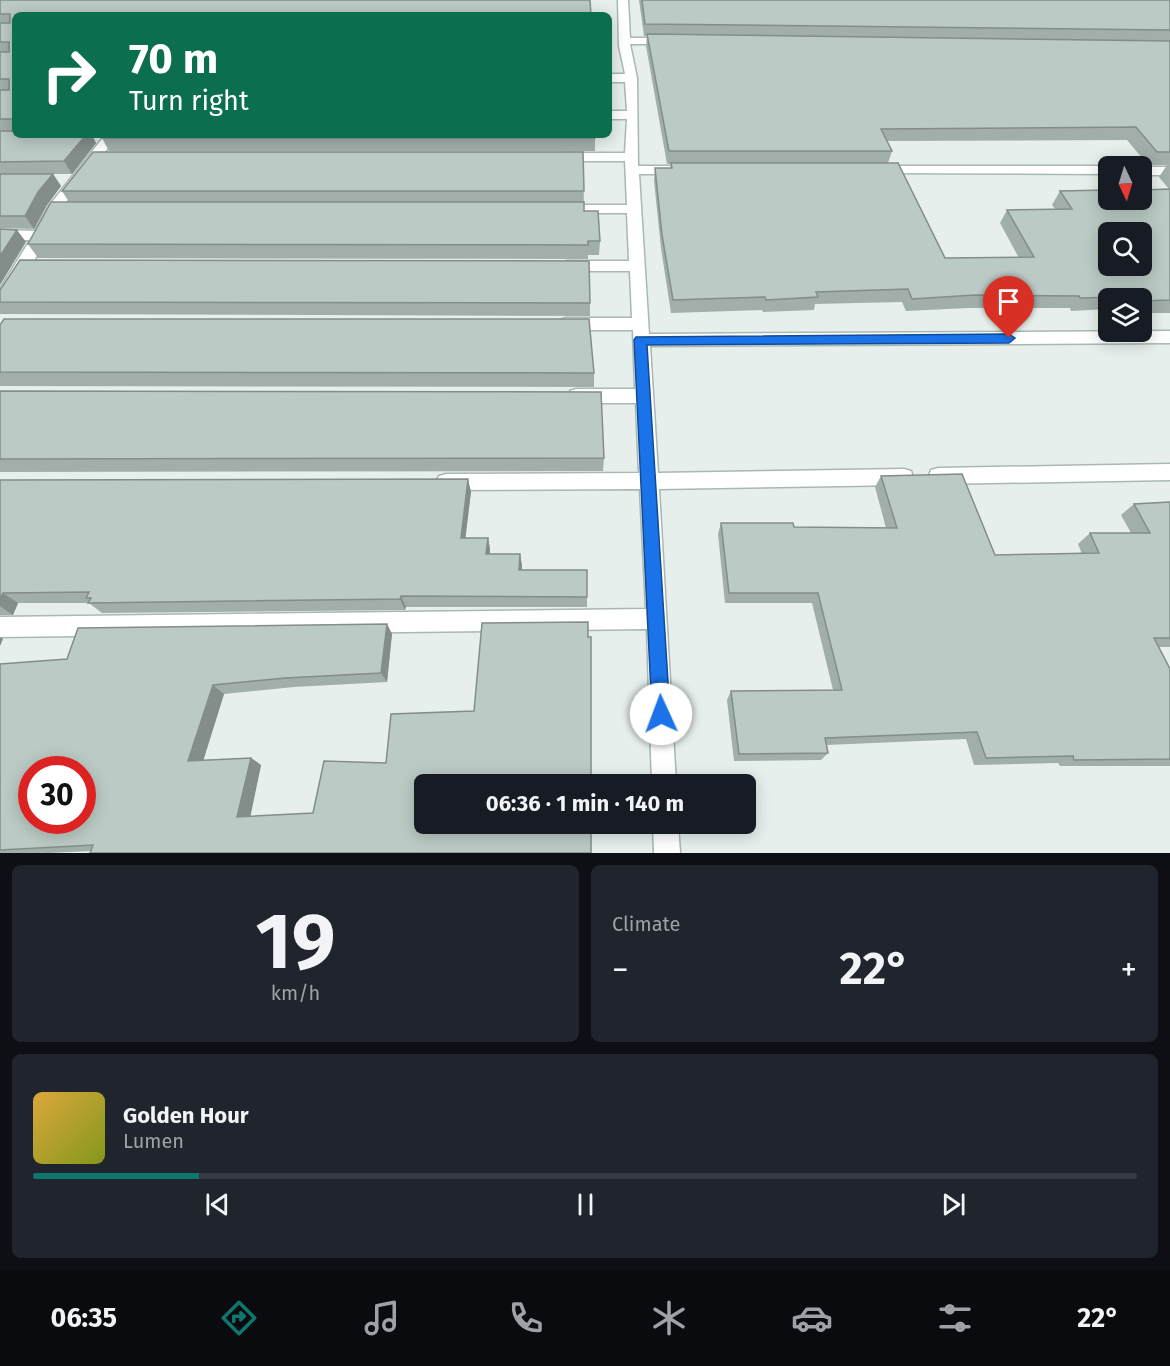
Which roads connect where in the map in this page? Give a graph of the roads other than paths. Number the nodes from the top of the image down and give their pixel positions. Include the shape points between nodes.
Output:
1 (619, 11) edge
2 (684, 42) edge
3 (620, 44) edge
4 (612, 78) edge
5 (631, 78) junction
6 (612, 115) edge
7 (633, 115) junction
8 (110, 138) edge
9 (548, 157) edge
10 (631, 164) junction
11 (691, 170) edge
12 (870, 170) edge
13 (1098, 171) edge
14 (1152, 171) edge
15 (1170, 171) edge
16 (56, 180) edge
17 (78, 180) junction
18 (54, 208) junction
19 (78, 209) edge
20 (551, 209) edge
21 (634, 209) junction
22 (0, 236) edge
23 (40, 236) junction
24 (24, 265) junction
25 (47, 265) edge
26 (554, 266) edge
27 (636, 266) junction
28 (2, 294) edge
29 (545, 324) edge
30 (640, 332) junction
31 (1170, 337) edge
32 (560, 396) edge
33 (643, 396) junction
34 (1170, 472) edge
35 (648, 481) junction
36 (432, 482) edge
37 (657, 619) junction
38 (0, 627) edge
39 (664, 774) edge
40 (666, 834) edge
41 (667, 853) edge

1 - 3 street
2 - 3 street
3 - 5 street
4 - 5 street
5 - 7 street
6 - 7 street
7 - 10 street
8 - 17 street via 101,157
9 - 10 street
10 - 11 street
10 - 21 street
12 - 13 street
14 - 15 street
16 - 17 street
17 - 18 street
18 - 19 street
18 - 23 street
20 - 21 street
21 - 27 street
22 - 23 street
23 - 24 street
24 - 25 street
24 - 28 street
26 - 27 street
27 - 30 street
29 - 30 street
30 - 31 street
30 - 33 street
32 - 33 street
33 - 35 street
34 - 35 street
35 - 36 street
35 - 37 street
37 - 38 street
37 - 39 street
40 - 41 street

